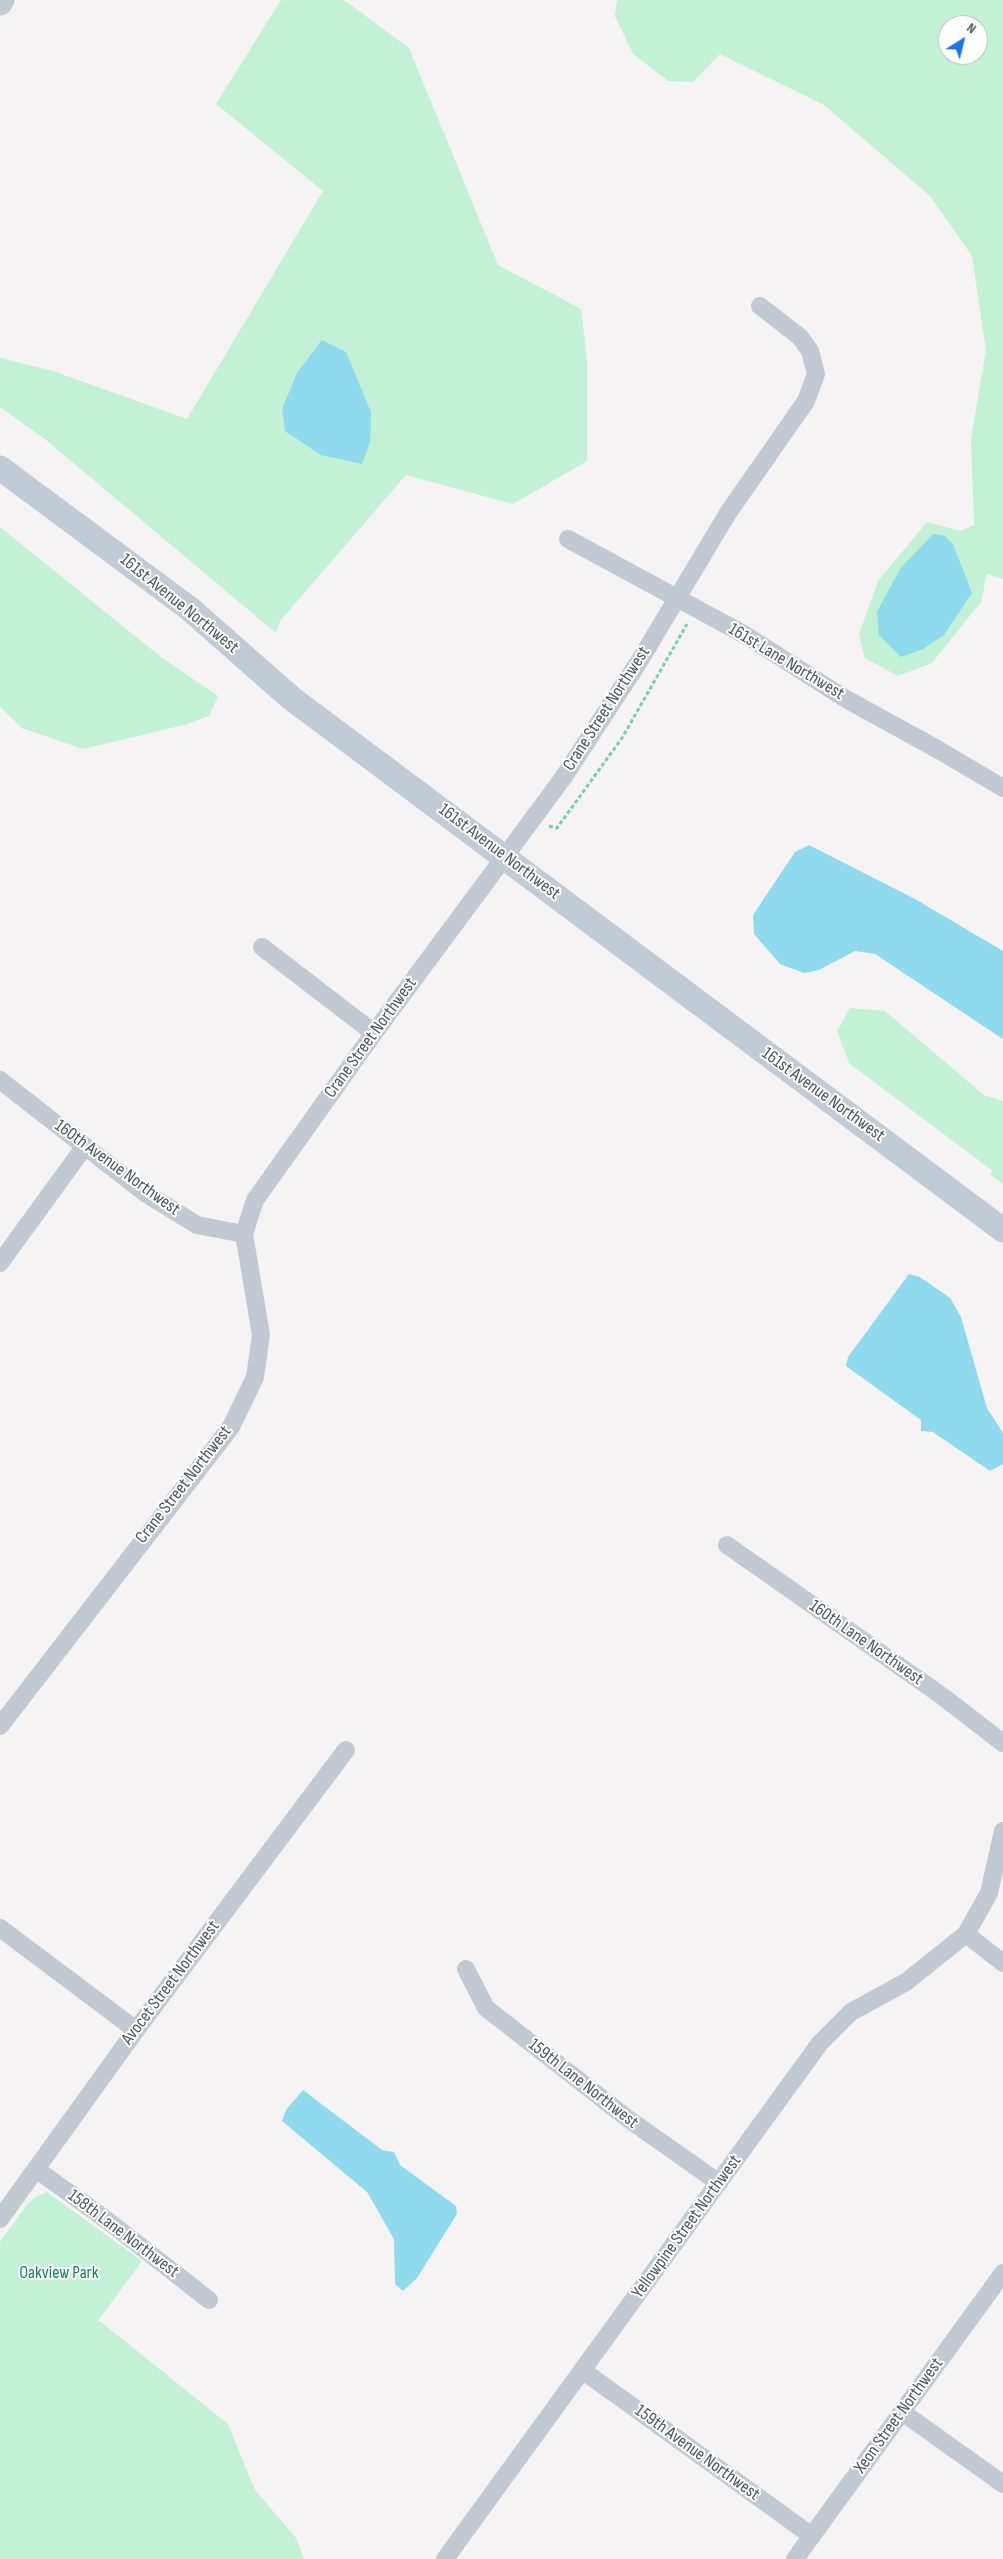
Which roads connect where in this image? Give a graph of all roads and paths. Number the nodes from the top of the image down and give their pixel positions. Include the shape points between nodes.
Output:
1 (760, 306) dead end
2 (0, 468) edge
3 (568, 539) dead end
4 (677, 599) junction
5 (696, 610) junction
6 (1003, 788) edge
7 (532, 821) junction
8 (504, 857) junction
9 (262, 947) dead end
10 (374, 1033) junction
11 (0, 1080) edge
12 (84, 1146) junction
13 (1003, 1230) edge
14 (244, 1234) junction
15 (0, 1263) edge
16 (727, 1545) dead end
17 (0, 1726) edge
18 (1003, 1743) edge
19 (346, 1750) dead end
20 (1003, 1831) edge
21 (0, 1928) edge
22 (966, 1934) junction
23 (1003, 1963) edge
24 (466, 1969) dead end
25 (136, 2030) junction
26 (36, 2169) junction
27 (718, 2183) junction
28 (0, 2219) edge
29 (1003, 2274) edge
30 (209, 2300) dead end
31 (582, 2370) junction
32 (902, 2412) junction
33 (1003, 2484) edge
34 (812, 2536) junction
35 (445, 2559) edge
36 (795, 2559) edge

1 - 4 street, Crane Street Northwest via 800,337 814,362 814,383 806,400 728,513
2 - 8 main road, 161st Avenue Northwest via 190,609 291,698
3 - 4 street, 161st Lane Northwest
4 - 5 street, 161st Lane Northwest
4 - 7 street, Crane Street Northwest via 608,711
5 - 6 street, 161st Lane Northwest via 747,636 846,699
5 - 7 path via 622,738 558,828
7 - 8 street, Crane Street Northwest
8 - 10 street, Crane Street Northwest
8 - 13 main road, 161st Avenue Northwest
9 - 10 street
10 - 14 street, Crane Street Northwest via 255,1200
11 - 12 street, 160th Avenue Northwest
12 - 14 street, 160th Avenue Northwest via 145,1193 197,1225
12 - 15 street
14 - 17 street, Crane Street Northwest via 261,1336 255,1377 231,1428
16 - 18 street, 160th Lane Northwest via 942,1696
19 - 25 street, Avocet Street Northwest
20 - 22 street via 989,1893
21 - 25 street
22 - 23 street
22 - 27 street, Yellowpine Street Northwest via 906,1982 851,2012 820,2043
24 - 27 street, 159th Lane Northwest via 486,2008 627,2118
25 - 26 street, Avocet Street Northwest
26 - 28 street, Avocet Street Northwest
26 - 30 street, 158th Lane Northwest
27 - 31 street, Yellowpine Street Northwest
29 - 32 street, Xeon Street Northwest
31 - 34 street, 159th Avenue Northwest
31 - 35 street, Yellowpine Street Northwest
32 - 33 street
32 - 34 street, Xeon Street Northwest
34 - 36 street, Xeon Street Northwest

